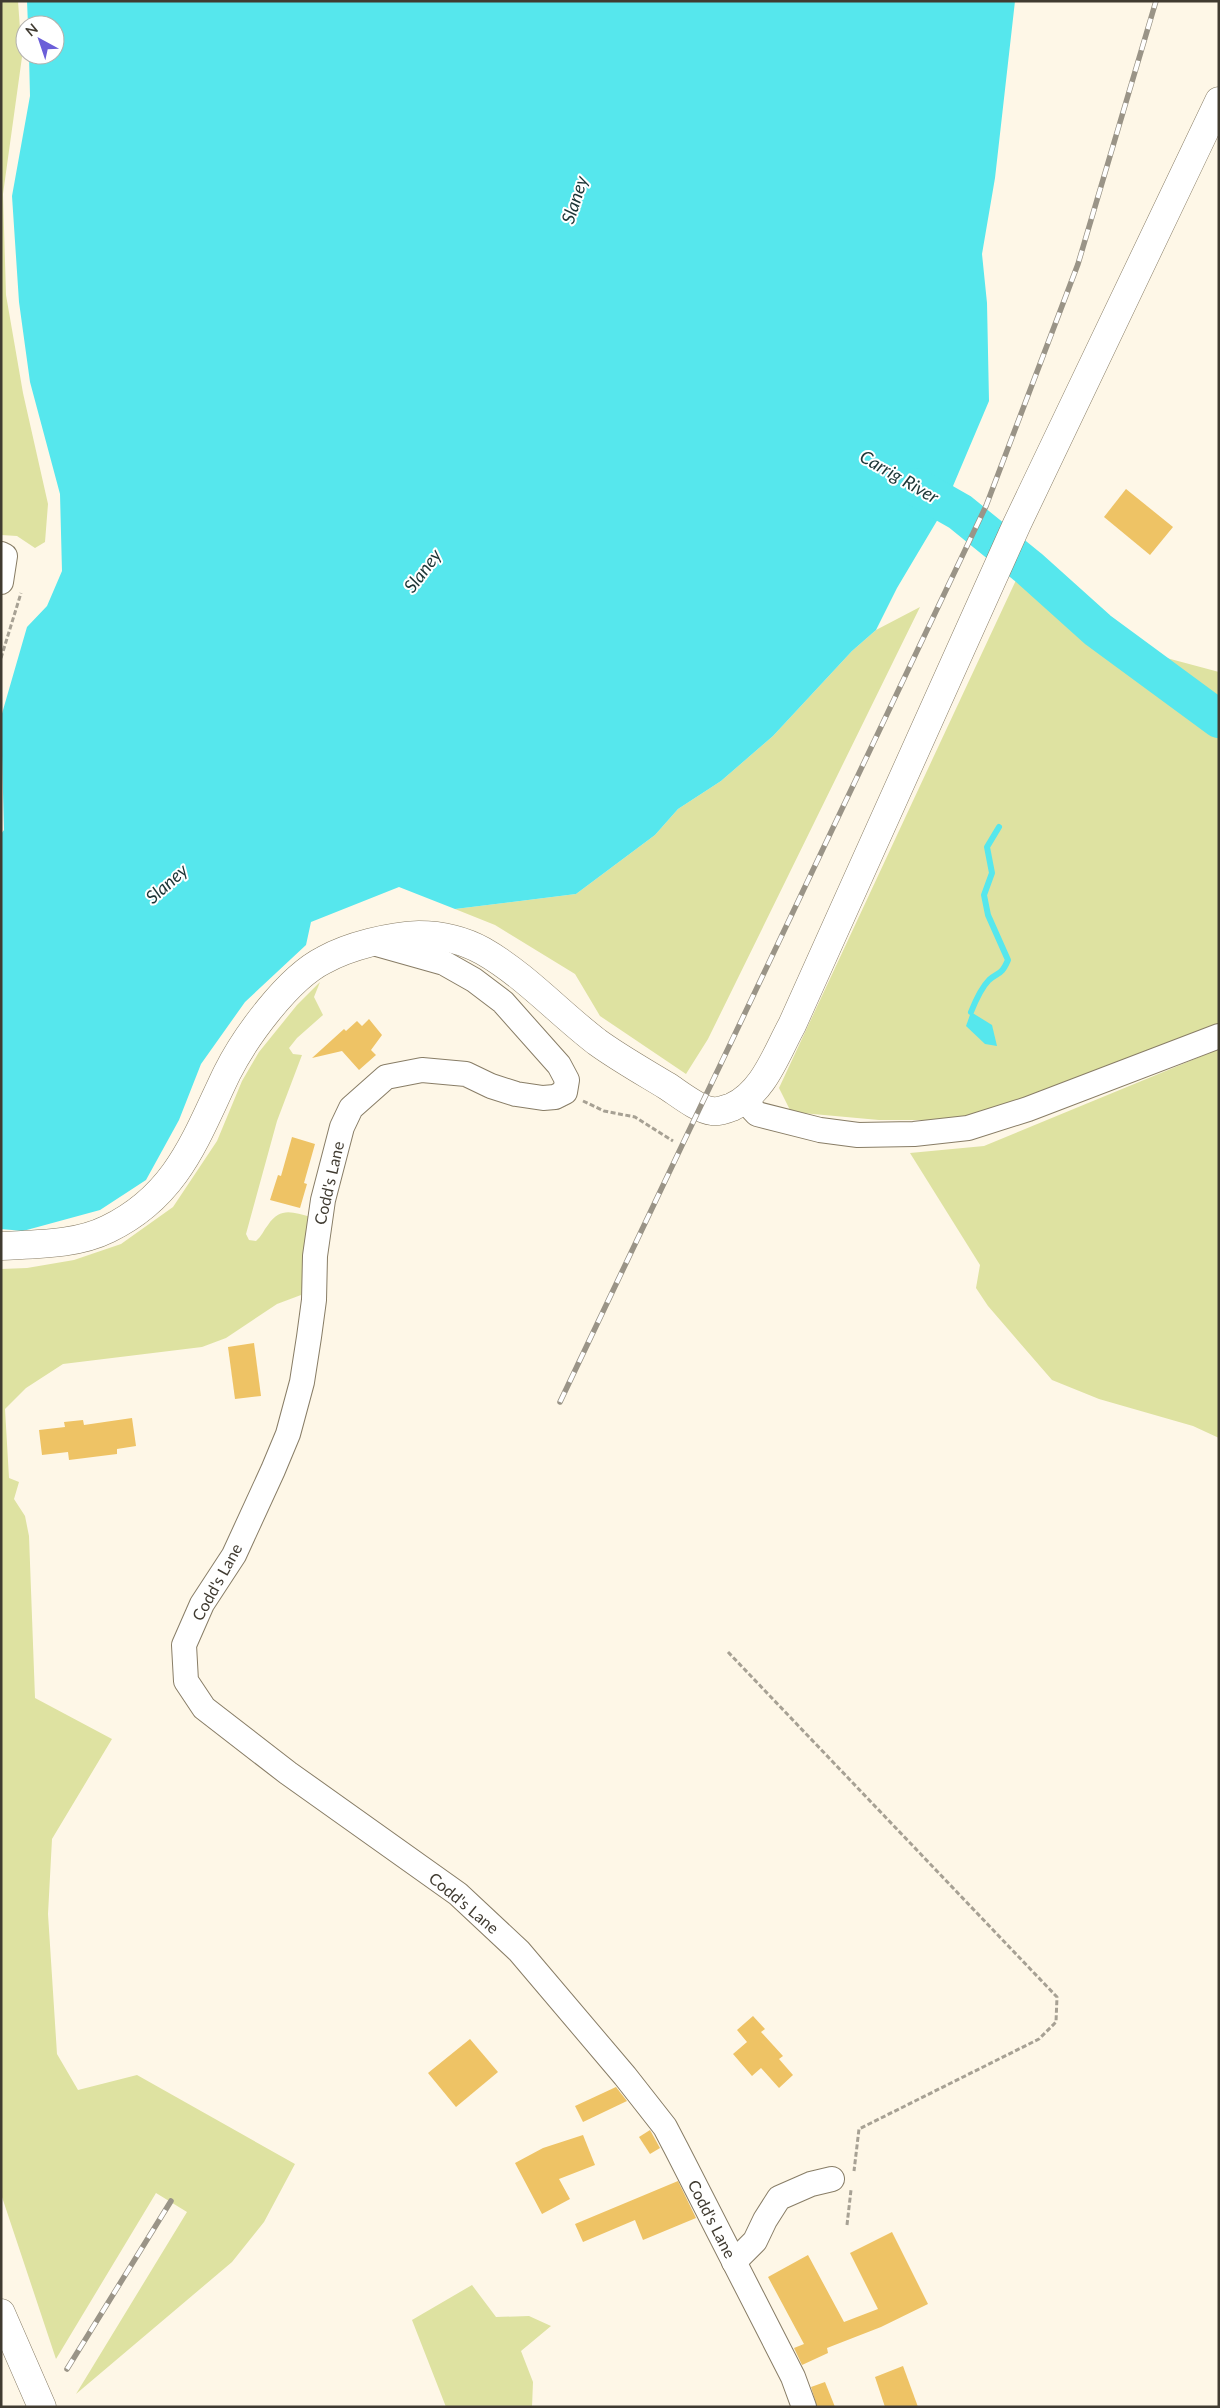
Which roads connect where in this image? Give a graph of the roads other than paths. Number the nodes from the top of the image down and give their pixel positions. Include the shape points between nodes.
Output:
1 (1219, 101) edge
2 (1, 554) edge
3 (2, 581) edge
4 (373, 943) junction
5 (1219, 1036) edge
6 (744, 1100) junction
7 (1, 1246) edge
8 (846, 2178) road end
9 (734, 2262) junction
10 (1, 2312) edge
11 (42, 2407) edge
12 (804, 2407) edge

1 - 6 main road via 996,569 792,1025 761,1083
2 - 3 street via 5,556
4 - 6 main road via 418,935 460,940 506,966 598,1043 690,1101 712,1111 730,1108
4 - 7 main road via 322,960 271,1007 228,1070 196,1142 174,1176 140,1210 106,1230 61,1242
4 - 9 street, Codd's Lane via 444,963 503,1002 559,1065 567,1080 565,1092 543,1098 516,1094 466,1074 422,1070 386,1076 351,1108 342,1126 323,1200 309,1337 302,1382 288,1434 234,1555 202,1604 184,1645 186,1681 204,1708 288,1773 458,1894 519,1951 664,2127
5 - 6 street via 1028,1110 968,1128 914,1134 858,1135 763,1117
8 - 9 street via 811,2184 779,2198 755,2241
9 - 12 street, Codd's Lane via 793,2377
10 - 11 main road

